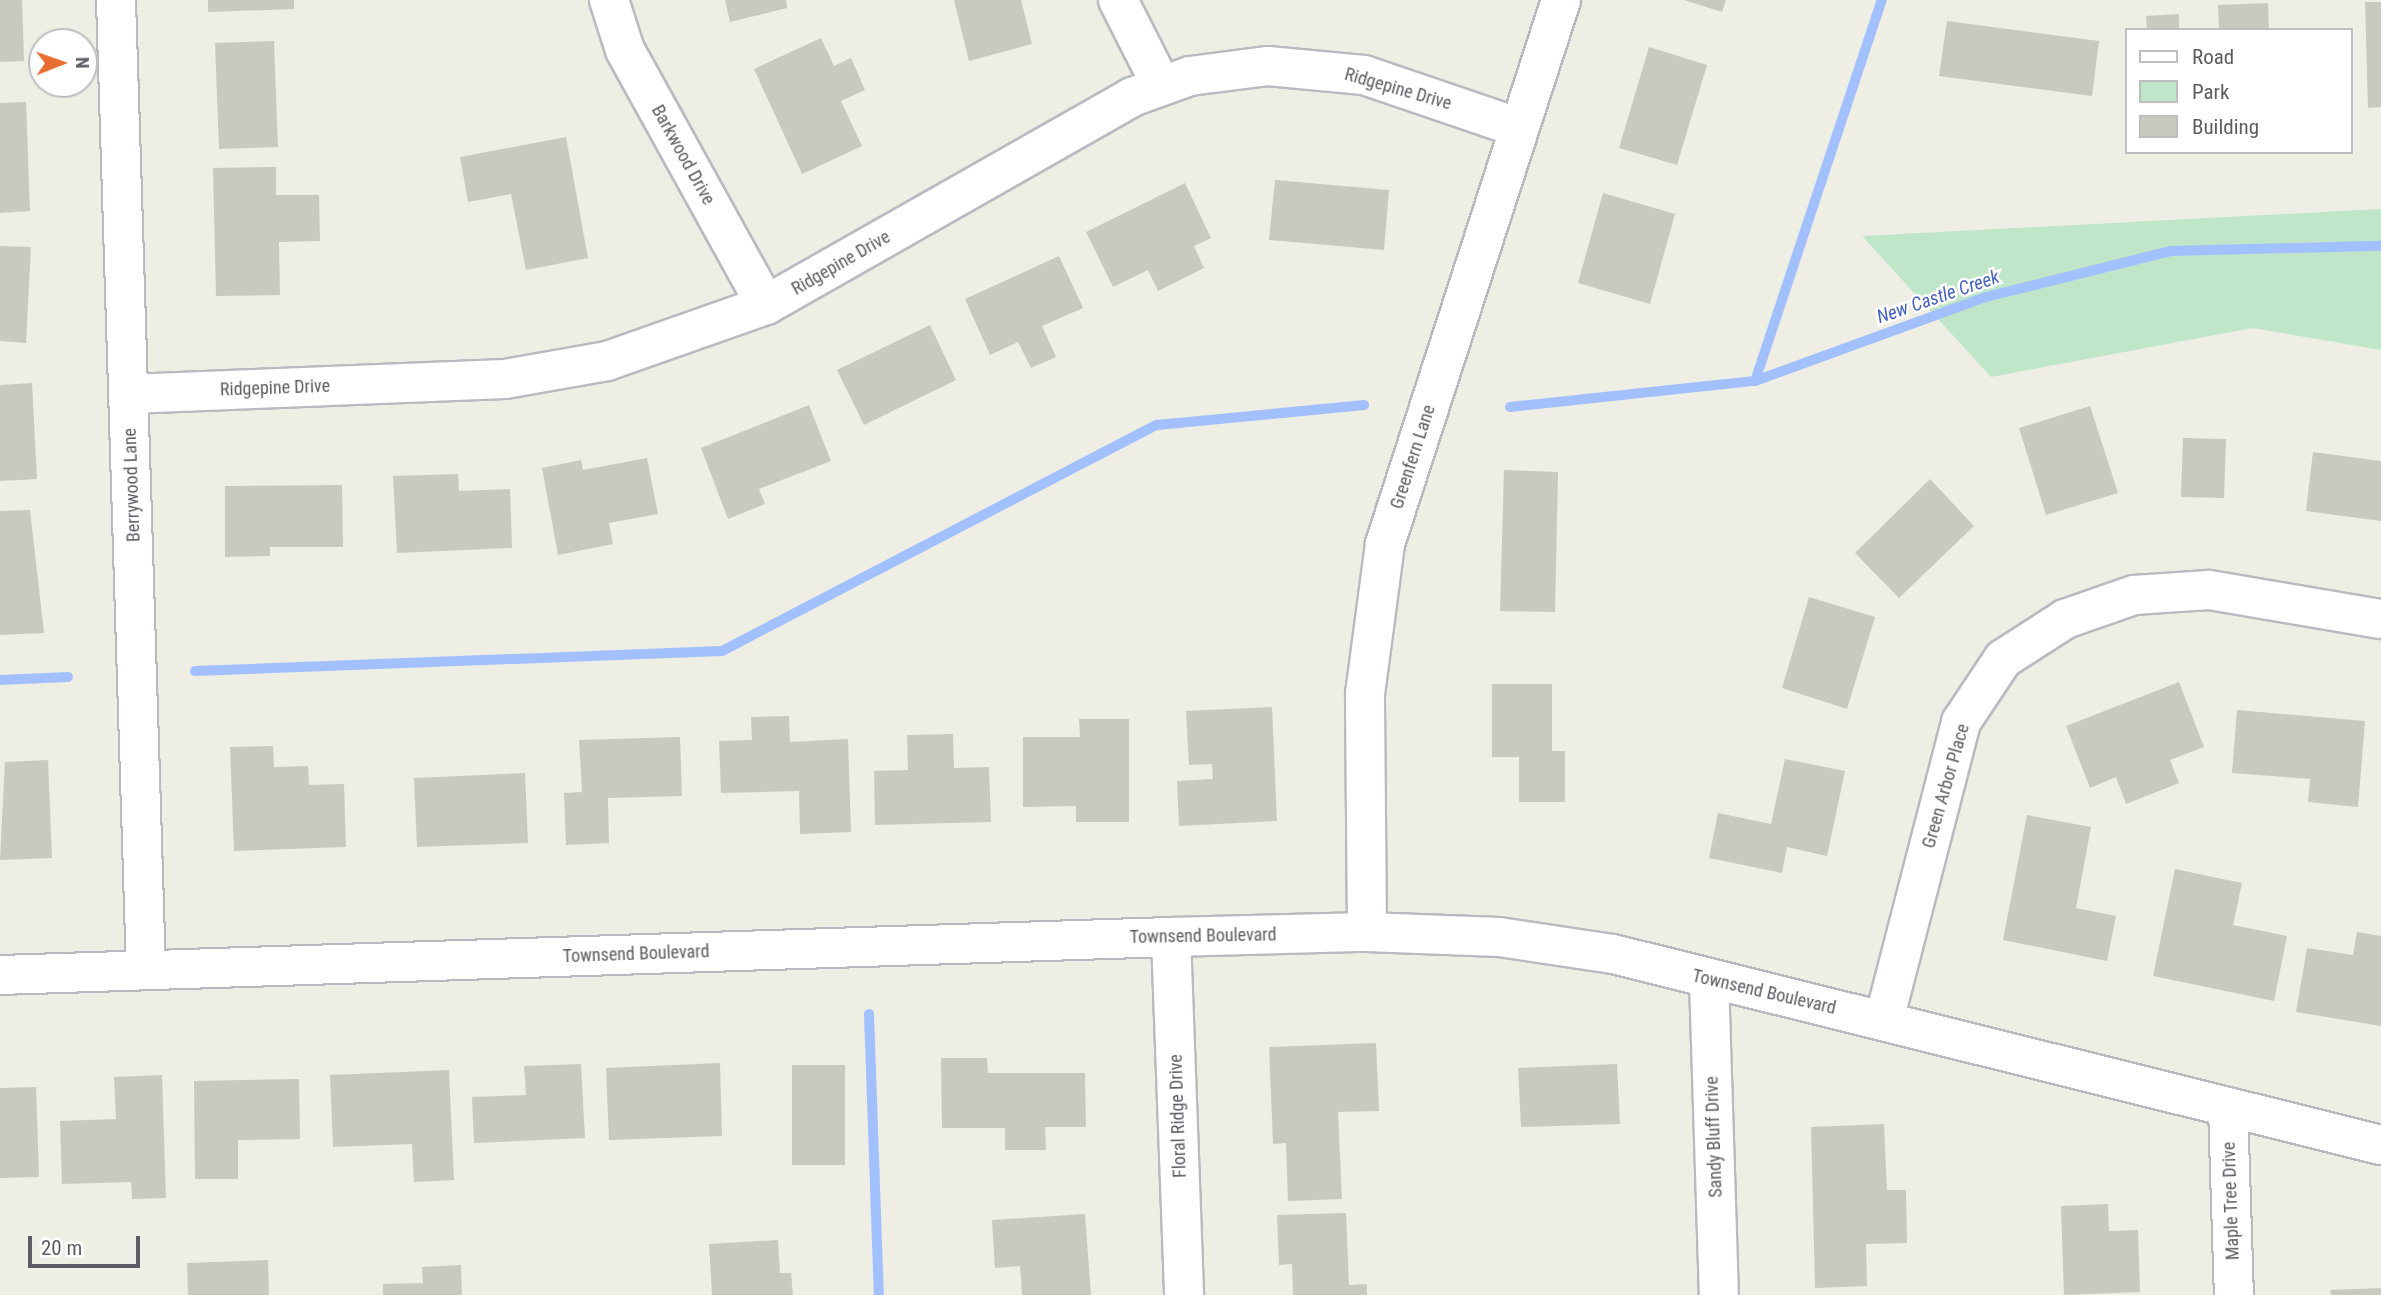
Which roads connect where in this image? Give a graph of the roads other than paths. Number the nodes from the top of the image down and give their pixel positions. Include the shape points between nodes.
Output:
1 (116, 0) edge
2 (609, 0) edge
3 (1118, 0) edge
4 (1561, 0) edge
5 (1161, 85) junction
6 (1517, 127) junction
7 (766, 305) junction
8 (129, 394) junction
9 (2381, 619) edge
10 (1367, 932) junction
11 (1171, 937) junction
12 (146, 970) junction
13 (0, 975) edge
14 (1709, 980) junction
15 (1884, 1020) junction
16 (2228, 1107) junction
17 (2381, 1145) edge
18 (1184, 1295) edge
19 (1719, 1295) edge
20 (2234, 1295) edge

1 - 8 street, Berrywood Lane
2 - 7 street, Barkwood Drive via 625,50
3 - 5 street
4 - 6 street, Greenfern Lane
5 - 6 street, Ridgepine Drive via 1242,69 1307,67 1364,75
5 - 7 street, Ridgepine Drive
6 - 10 street, Greenfern Lane via 1385,544 1364,694
7 - 8 street, Ridgepine Drive via 607,361 505,379
8 - 12 street, Berrywood Lane
9 - 15 street, Green Arbor Place via 2209,590 2134,595 2065,619 2003,659 1961,722
10 - 11 street, Townsend Boulevard
10 - 14 street, Townsend Boulevard via 1499,937 1613,954
11 - 12 street, Townsend Boulevard
11 - 18 street, Floral Ridge Drive
12 - 13 street, Townsend Boulevard
14 - 15 street, Townsend Boulevard
14 - 19 street, Sandy Bluff Drive
15 - 16 street, Townsend Boulevard
16 - 17 street, Townsend Boulevard
16 - 20 street, Maple Tree Drive

